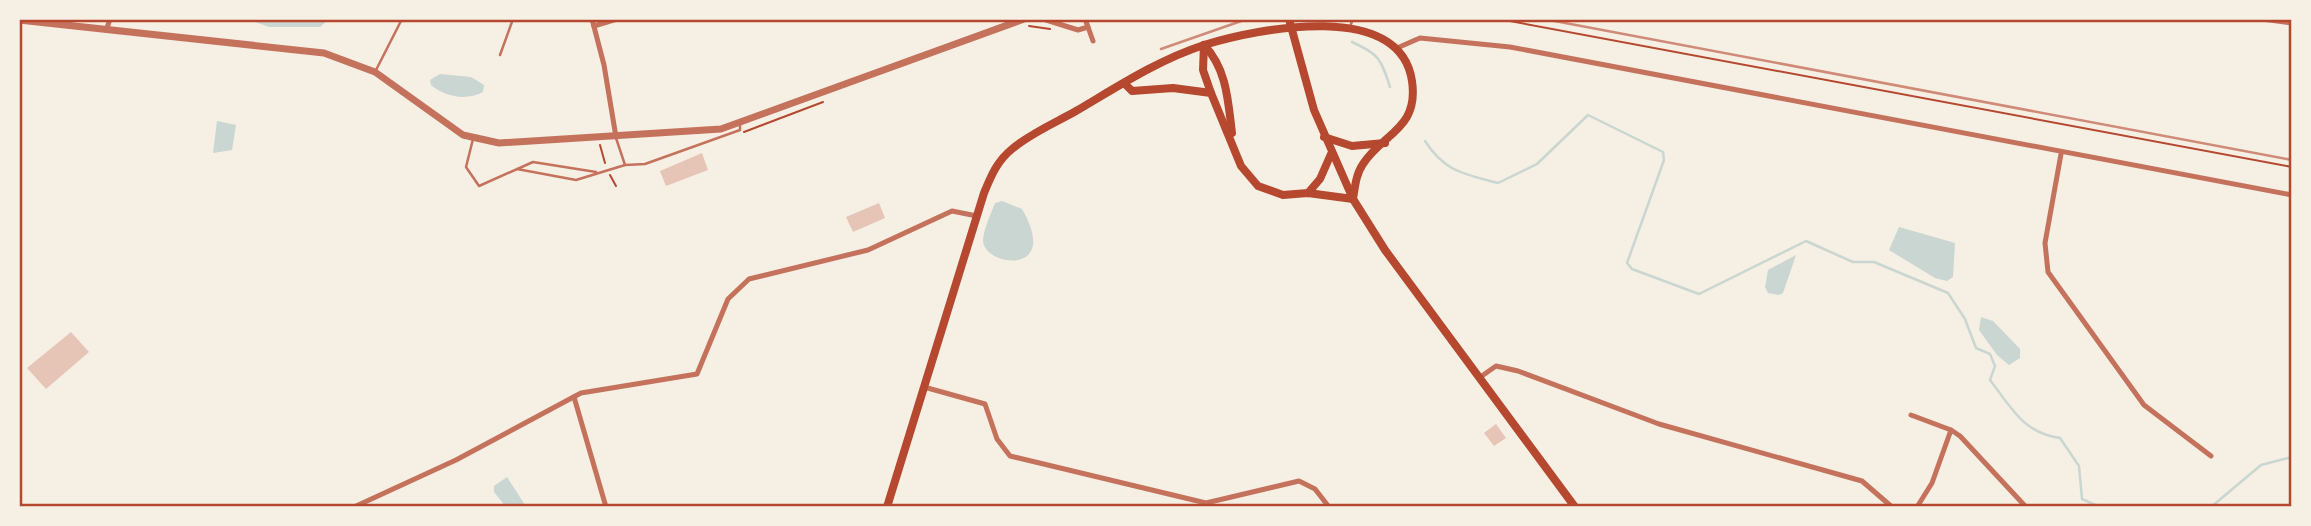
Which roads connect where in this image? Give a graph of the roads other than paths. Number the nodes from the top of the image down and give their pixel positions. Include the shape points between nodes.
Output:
1 (110, 19) edge
2 (402, 19) edge
3 (513, 19) edge
4 (617, 19) edge
5 (1043, 19) edge
6 (1085, 19) edge
7 (1289, 19) edge
8 (2262, 19) edge
9 (19, 20) edge
10 (1352, 22) edge
11 (593, 23) edge
12 (2292, 23) edge
13 (1024, 24) edge
14 (1088, 27) junction
15 (107, 28) junction
16 (1093, 41) dead end
17 (1204, 45) junction
18 (1397, 48) junction
19 (500, 55) dead end
20 (375, 72) junction
21 (1124, 83) junction
22 (1211, 93) junction
23 (740, 122) junction
24 (615, 137) junction
25 (1324, 137) junction
26 (472, 139) junction
27 (1233, 141) junction
28 (1385, 143) junction
29 (1331, 154) junction
30 (2061, 154) junction
31 (625, 165) junction
32 (517, 169) junction
33 (599, 172) junction
34 (1308, 193) junction
35 (2292, 195) edge
36 (1353, 199) junction
37 (977, 216) junction
38 (1479, 378) junction
39 (924, 387) junction
40 (574, 397) junction
41 (1911, 415) dead end
42 (1951, 430) junction
43 (2211, 456) dead end
44 (1206, 505) edge
45 (890, 506) edge
46 (354, 507) edge
47 (606, 507) edge
48 (1329, 507) edge
49 (1575, 507) edge
50 (1892, 507) edge
51 (1917, 507) edge
52 (2026, 507) edge

1 - 15 street
2 - 20 lane
3 - 19 lane
4 - 11 street
5 - 14 street via 1078,30
6 - 14 street
7 - 25 main road
8 - 12 street
9 - 15 street
10 - 17 main road via 1278,29
10 - 18 main road via 1373,30
11 - 24 street
13 - 23 street
14 - 16 street
15 - 20 street via 291,47 324,53
17 - 21 main road
17 - 22 main road via 1203,70
17 - 27 main road via 1218,60
18 - 28 main road via 1409,66 1413,95 1403,125
18 - 30 street via 1420,38 1473,41
20 - 26 street via 452,130
21 - 22 main road via 1132,91 1172,88
21 - 37 main road via 1012,149 996,165
22 - 27 main road
23 - 24 street via 700,132
23 - 31 lane via 740,130 645,164
24 - 26 street via 499,143
24 - 31 lane
25 - 28 main road via 1352,146
25 - 29 main road
26 - 32 lane via 466,167 479,186
27 - 34 main road via 1241,166 1258,186 1283,195
28 - 36 main road via 1364,162
29 - 34 main road
29 - 36 main road
30 - 35 street
30 - 43 street via 2045,243 2048,272 2144,405
31 - 33 lane
32 - 33 lane via 533,162
32 - 33 lane via 576,180
34 - 36 main road
36 - 38 main road
37 - 39 main road
37 - 40 street via 952,211 868,250 752,278 729,299 697,374 590,390
38 - 49 main road
38 - 50 street via 1499,366 1518,371 1659,424 1862,481
39 - 44 street via 985,404 997,439 1010,456
39 - 45 main road
40 - 46 street via 456,460
40 - 47 street
41 - 42 street
42 - 51 street via 1932,483
42 - 52 street
44 - 48 street via 1299,481 1315,489

